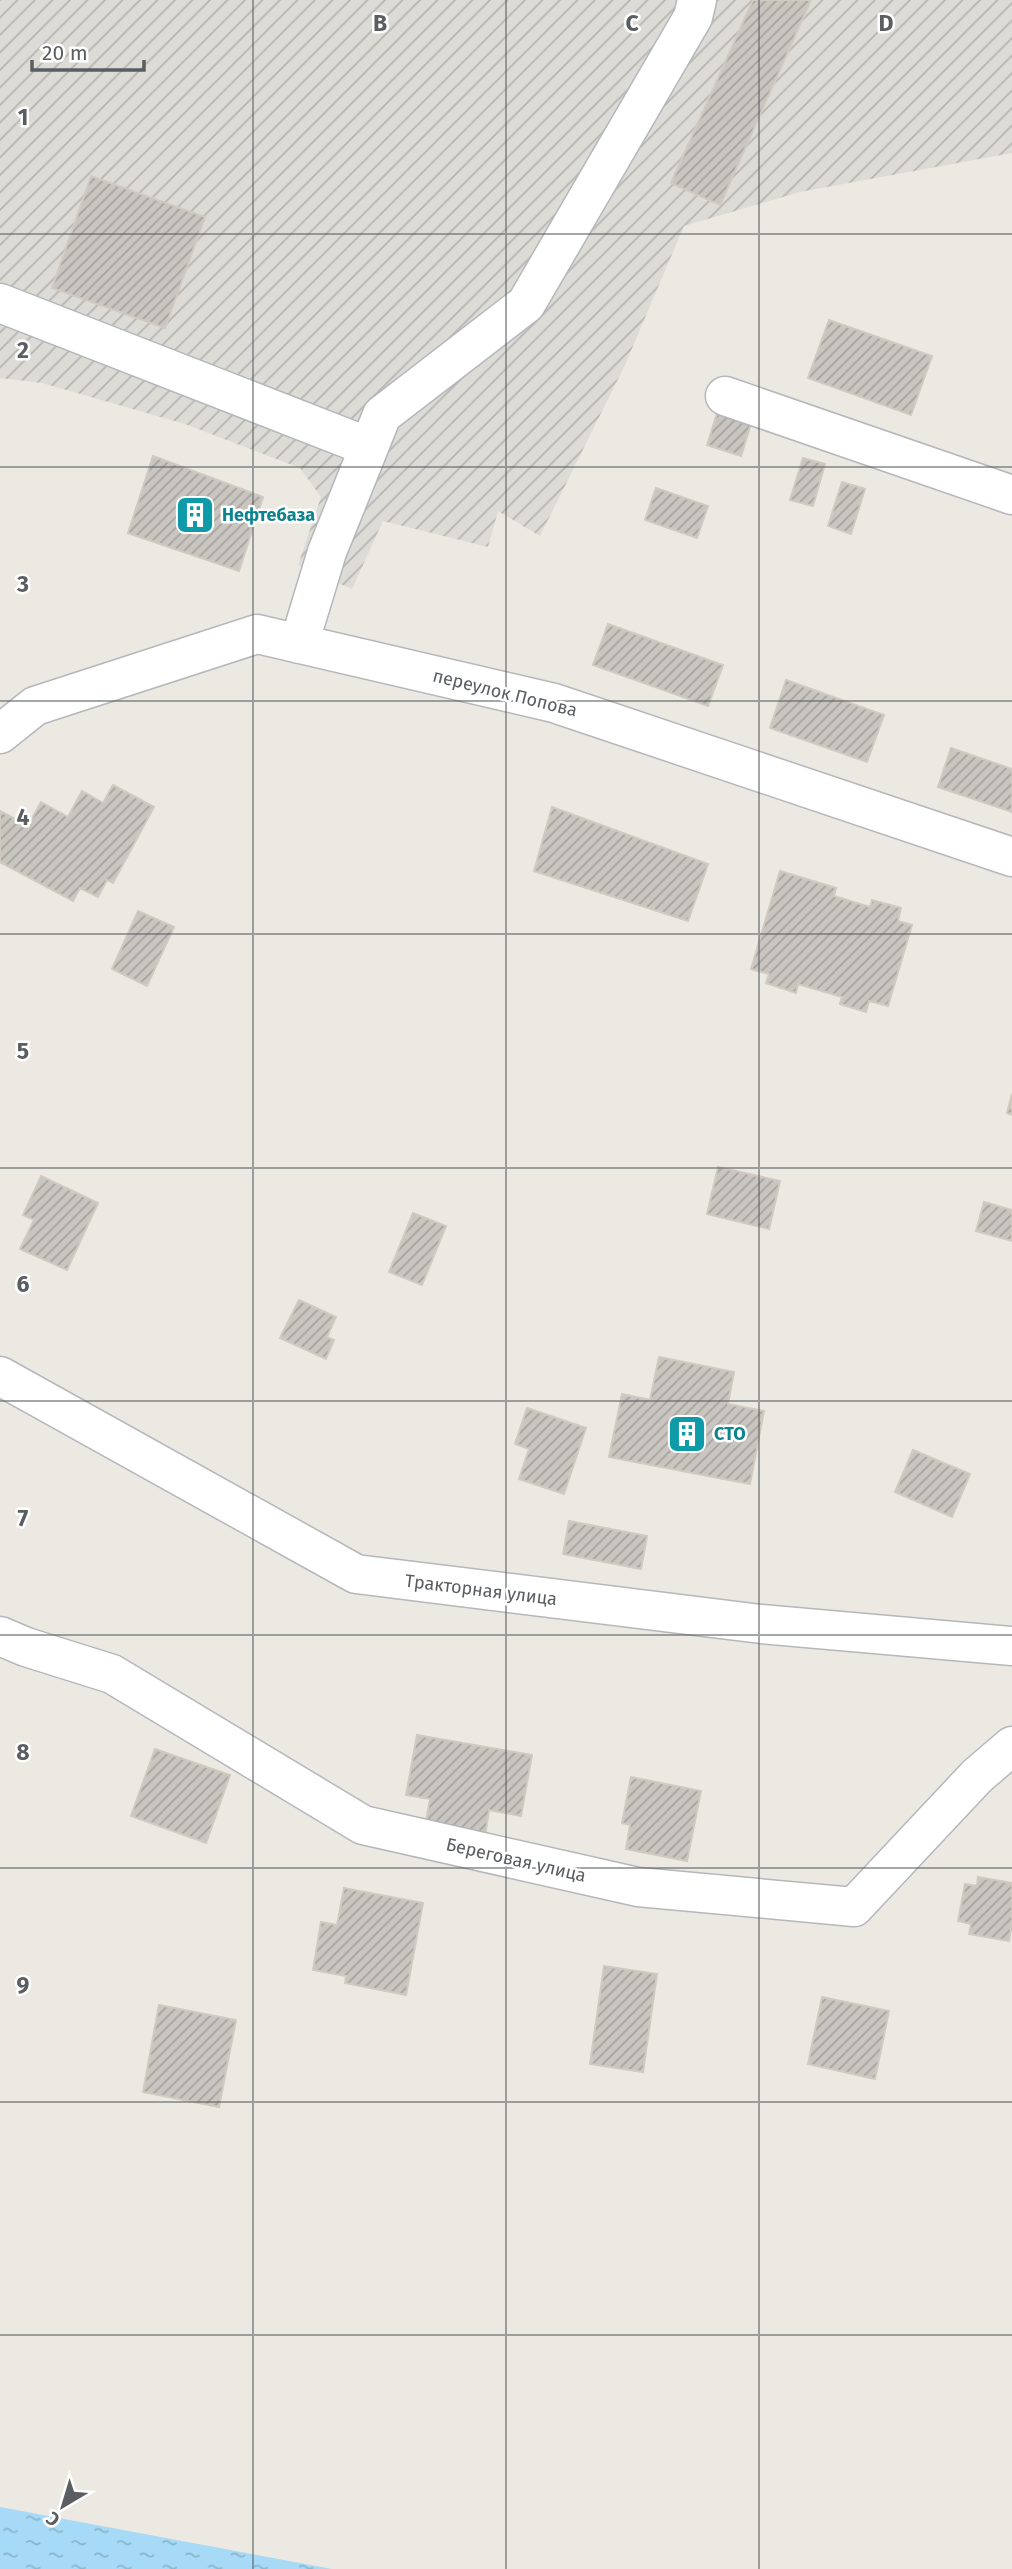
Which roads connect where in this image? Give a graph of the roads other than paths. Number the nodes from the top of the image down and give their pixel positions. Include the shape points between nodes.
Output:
1 (697, 0) edge
2 (0, 303) edge
3 (725, 396) dead end
4 (369, 447) junction
5 (1012, 495) edge
6 (299, 644) junction
7 (0, 734) edge
8 (1012, 857) edge
9 (1, 1379) edge
10 (0, 1636) edge
11 (1012, 1646) edge
12 (1012, 1746) edge

1 - 4 street via 693,17 526,304 382,415
2 - 4 street
3 - 5 street
4 - 6 street via 327,552
6 - 7 street, переулок Попова via 257,634 35,705
6 - 8 street, переулок Попова via 554,703
9 - 11 street, Тракторная улица via 356,1574 761,1624
10 - 12 street, Береговая улица via 112,1674 363,1825 638,1887 854,1907 977,1776

